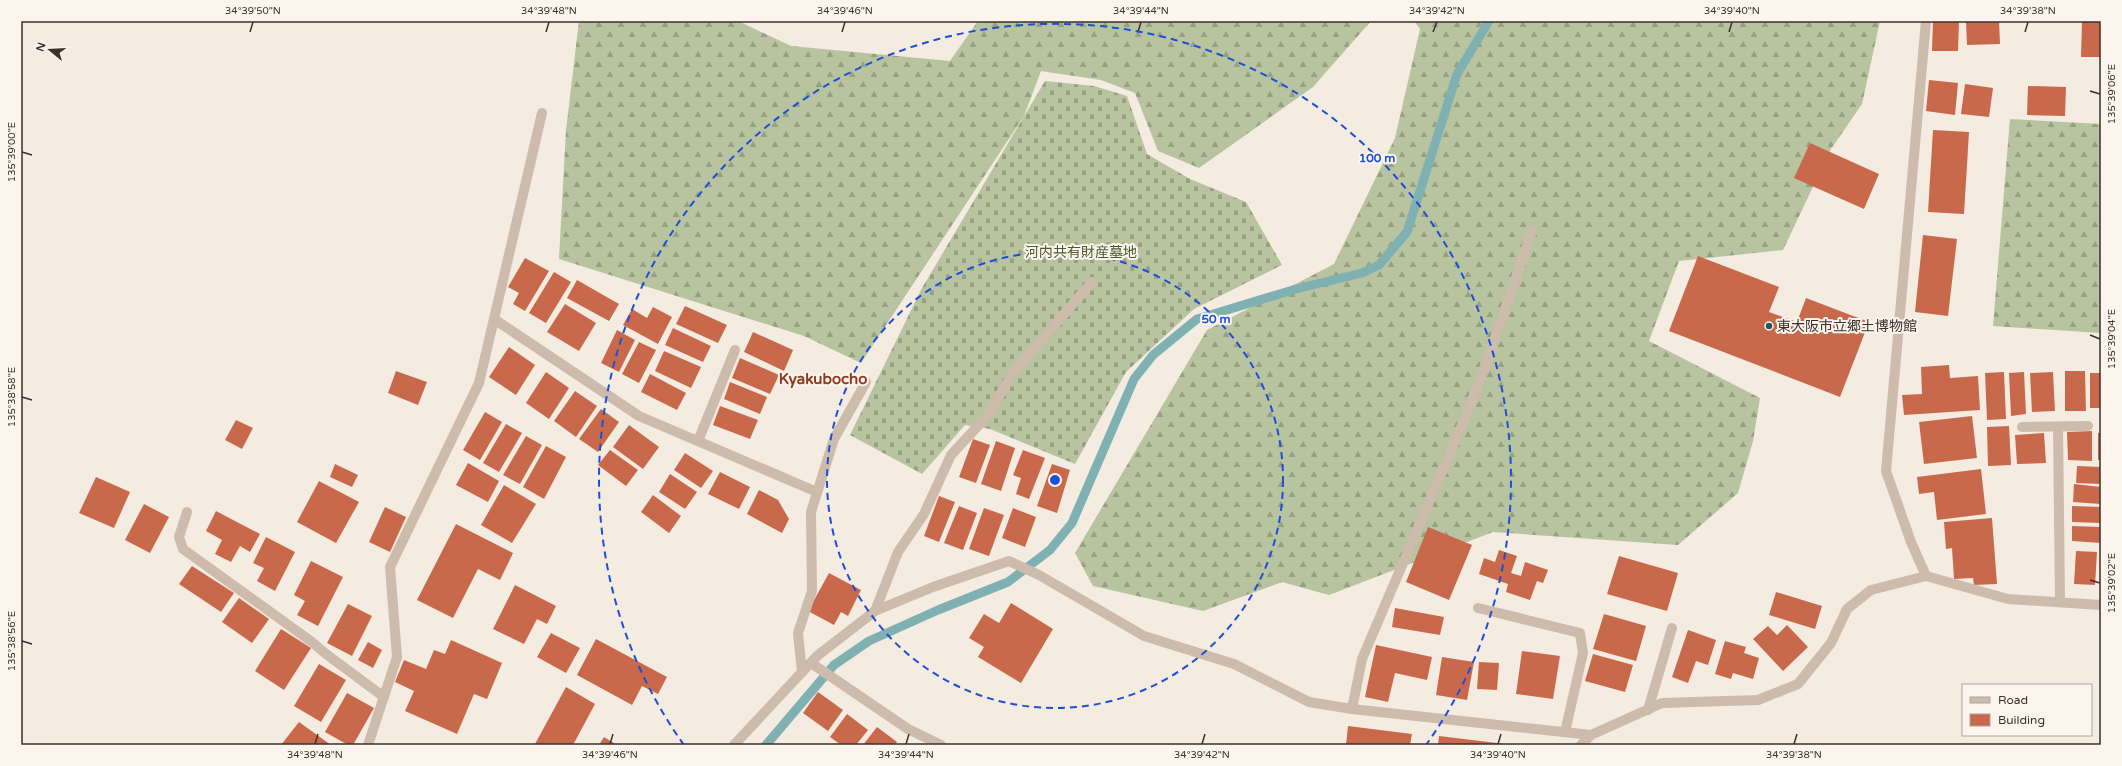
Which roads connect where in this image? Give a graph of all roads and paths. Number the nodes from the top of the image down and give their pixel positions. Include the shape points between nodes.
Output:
1 (1926, 21) edge
2 (542, 114) dead end
3 (1532, 231) dead end
4 (1092, 282) dead end
5 (494, 319) junction
6 (735, 350) dead end
7 (866, 382) dead end
8 (2058, 426) junction
9 (2088, 426) dead end
10 (2022, 427) dead end
11 (698, 441) junction
12 (817, 492) junction
13 (187, 512) dead end
14 (1926, 576) junction
15 (2060, 602) junction
16 (2101, 605) edge
17 (1478, 608) dead end
18 (875, 611) junction
19 (1672, 628) dead end
20 (811, 663) junction
21 (802, 672) junction
22 (384, 696) junction
23 (1352, 709) junction
24 (1648, 710) junction
25 (1565, 732) junction
26 (1591, 734) junction
27 (368, 745) edge
28 (734, 745) edge
29 (941, 745) edge
30 (1581, 745) edge

1 - 14 street via 1886,470 1911,542
2 - 5 street
3 - 23 street via 1468,411 1362,659
4 - 18 street via 1013,373 988,414 951,455 924,514 898,552
5 - 11 street via 639,416
5 - 22 street via 479,383 390,567 397,657
6 - 11 street
7 - 12 street via 834,439
8 - 9 street
8 - 10 street
8 - 15 street
11 - 12 street
12 - 21 street via 811,512 812,591 798,633
13 - 22 street via 179,537 183,549
14 - 15 street via 2008,599
14 - 24 street via 1871,590 1847,609 1832,643 1798,684 1758,700 1662,703
15 - 16 street
17 - 25 street via 1580,633 1583,653
18 - 20 street
18 - 23 street via 933,587 1009,561 1039,575 1144,636 1234,664 1309,702
19 - 24 street
20 - 21 street
20 - 29 street via 908,729
21 - 28 street
22 - 27 street
23 - 25 street
24 - 26 street
25 - 26 street
26 - 30 street

